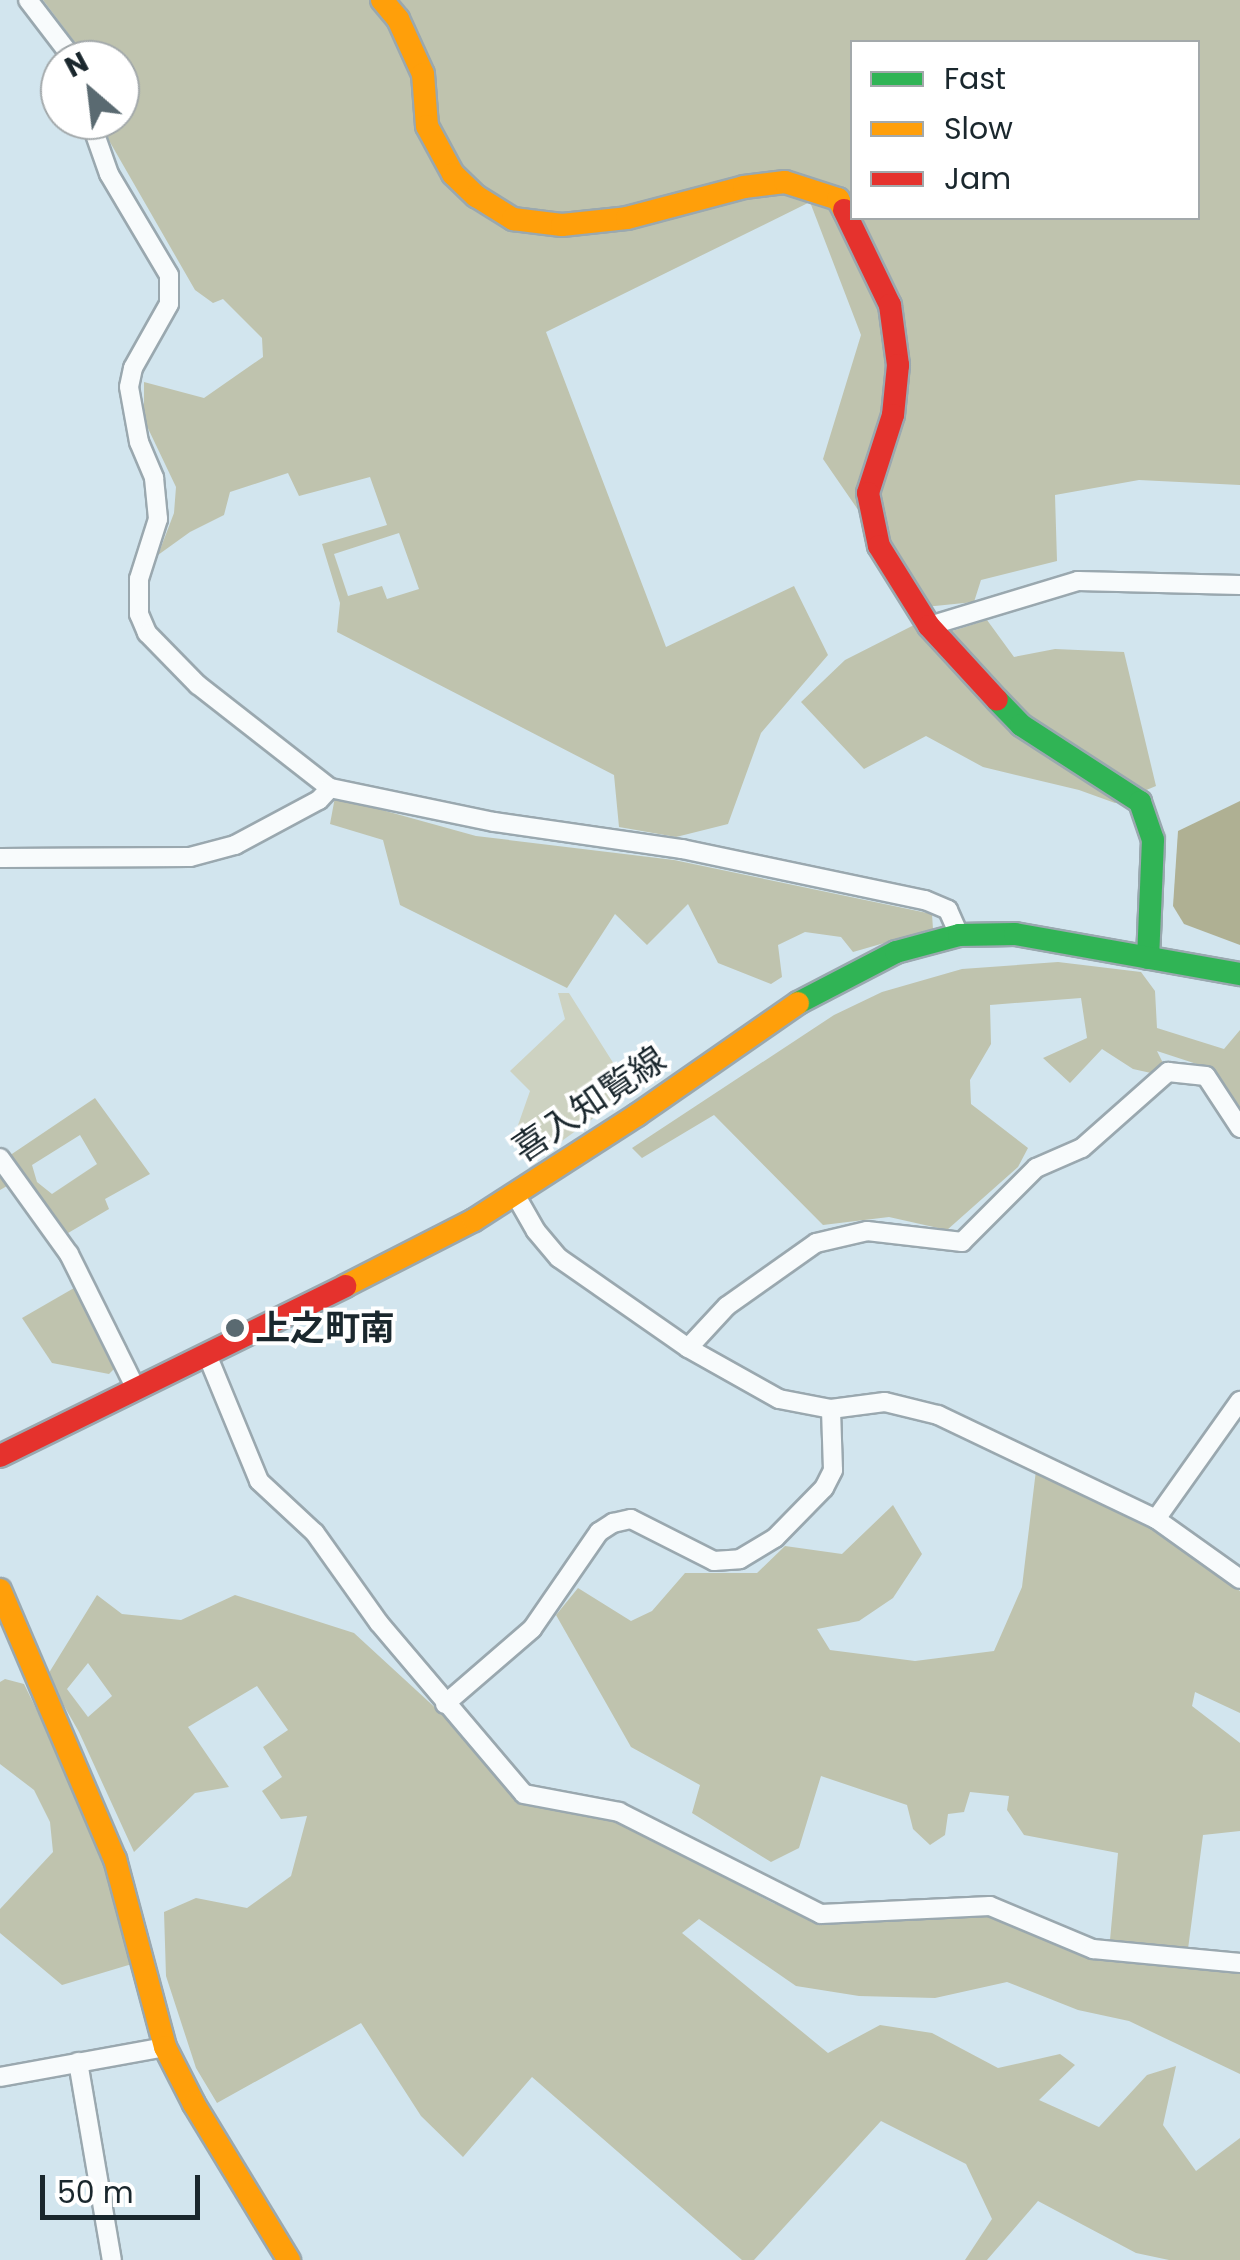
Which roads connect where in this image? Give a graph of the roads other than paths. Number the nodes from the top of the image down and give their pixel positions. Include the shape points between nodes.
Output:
1 (28, 0) edge
2 (382, 0) edge
3 (59, 40) edge
4 (97, 140) edge
5 (1240, 585) edge
6 (929, 626) junction
7 (330, 788) junction
8 (0, 858) edge
9 (959, 935) junction
10 (1148, 958) junction
11 (1240, 974) edge
12 (1240, 1128) edge
13 (0, 1158) edge
14 (516, 1196) junction
15 (688, 1348) junction
16 (208, 1357) junction
17 (136, 1389) junction
18 (1240, 1401) edge
19 (831, 1409) junction
20 (0, 1456) edge
21 (1156, 1519) junction
22 (1240, 1579) edge
23 (0, 1590) edge
24 (445, 1704) junction
25 (1240, 1963) edge
26 (165, 2047) junction
27 (78, 2062) junction
28 (0, 2077) edge
29 (112, 2260) edge
30 (289, 2260) edge

1 - 3 street
2 - 6 street via 423,74 428,126 453,174 513,219 562,225 627,218 785,182 838,199 890,305 896,350 893,415 868,492 879,546
4 - 7 street via 109,174 169,276 169,304 132,368 129,387 158,519 139,579 139,614 148,633 198,685
5 - 6 street via 1078,581
6 - 10 street via 1021,725 1140,802 1153,840
7 - 8 street via 235,845 190,857
7 - 9 street via 494,822 682,849 925,900 948,910
9 - 10 street, 喜入知覧線 via 1016,934
9 - 14 street, 喜入知覧線 via 896,952 836,980
10 - 11 street, 喜入知覧線
12 - 15 street via 1206,1076 1168,1072 1082,1148 1036,1168 962,1242 867,1231 816,1243 726,1306
13 - 17 street via 68,1254
14 - 15 street via 559,1258
14 - 16 street, 喜入知覧線
15 - 19 street via 779,1398
16 - 17 street, 喜入知覧線
16 - 24 street via 259,1481 315,1532
17 - 20 street, 喜入知覧線
18 - 21 street
19 - 21 street via 885,1402 938,1414
19 - 24 street via 833,1470 775,1538 740,1559 714,1560 631,1519 612,1523 532,1629
21 - 22 street
23 - 26 street via 115,1860
24 - 25 street via 524,1794 619,1812 821,1914 990,1906 1093,1949
26 - 27 street
26 - 30 street
27 - 28 street
27 - 29 street

